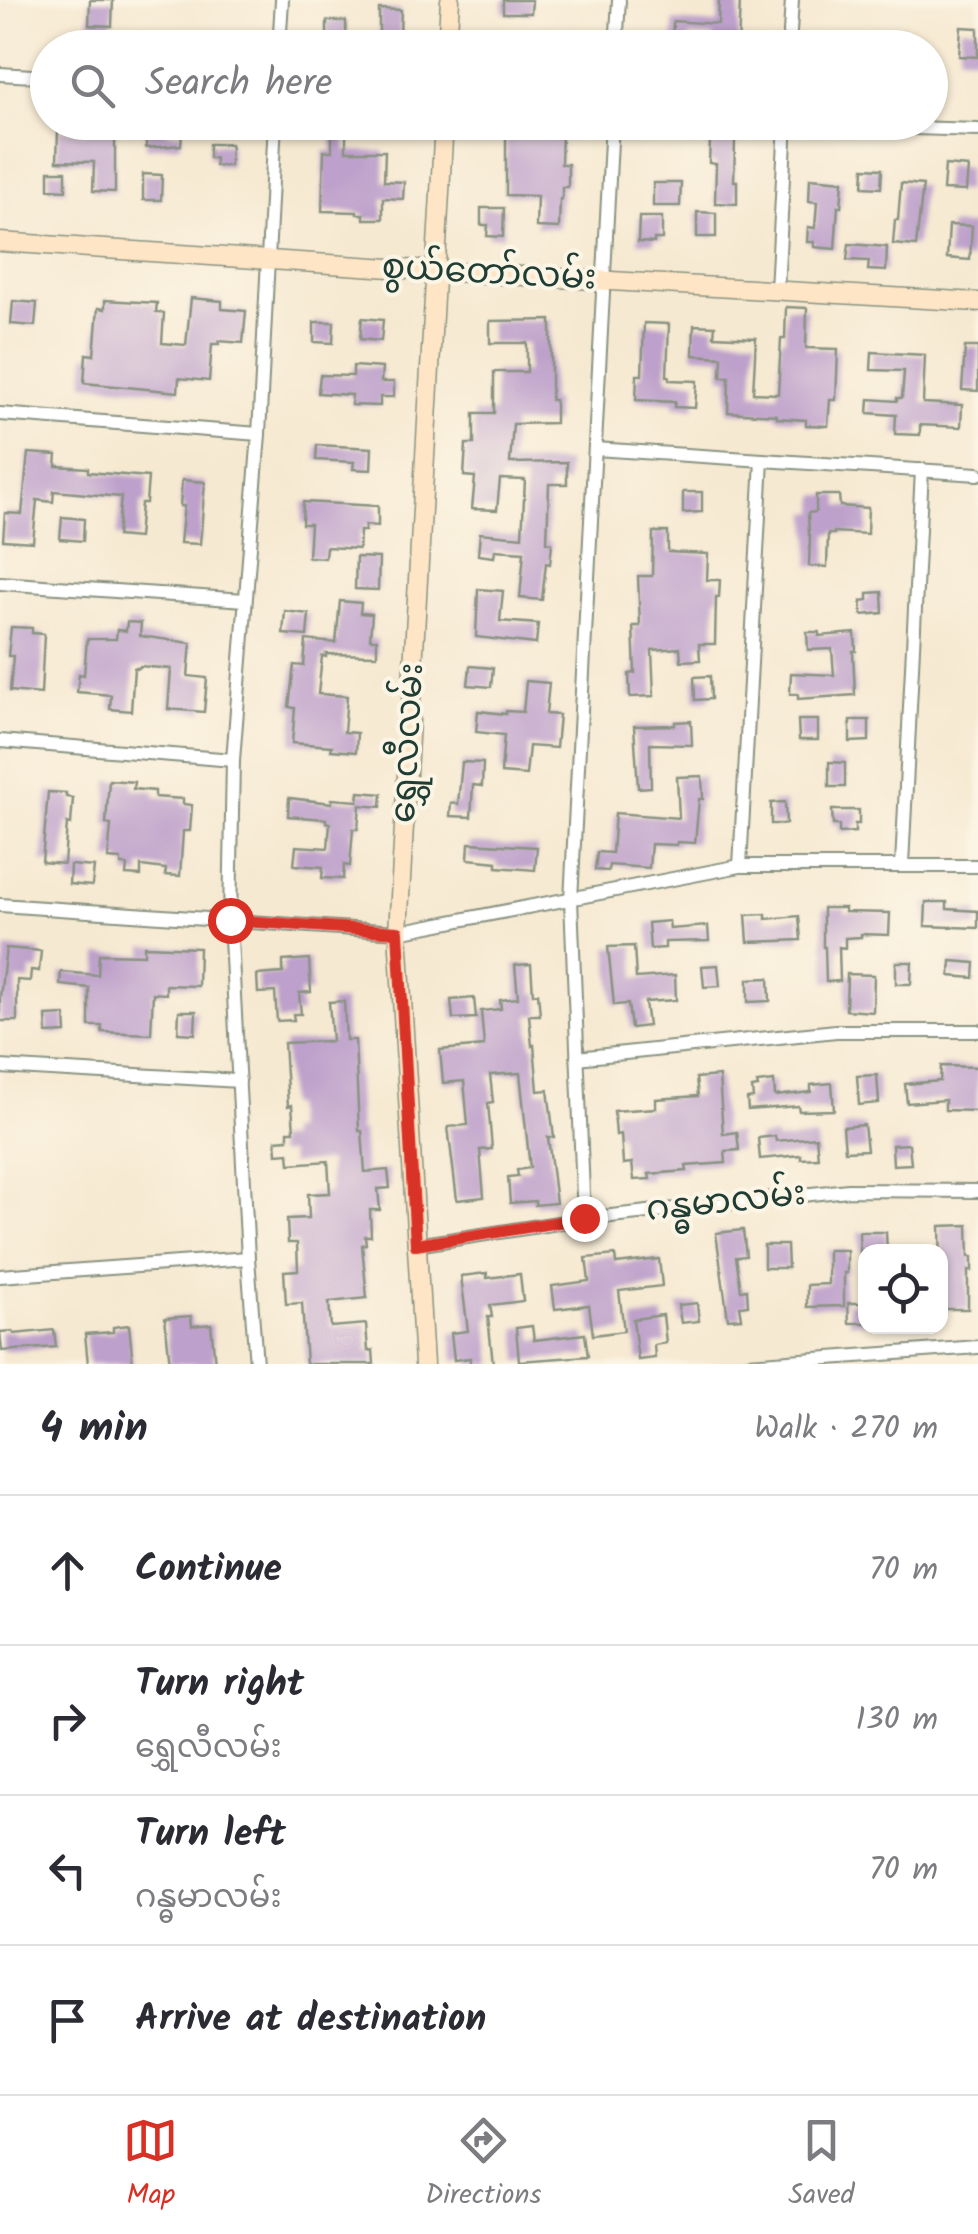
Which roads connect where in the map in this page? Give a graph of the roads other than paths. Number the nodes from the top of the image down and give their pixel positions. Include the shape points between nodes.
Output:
1 (282, 0) edge
2 (450, 0) edge
3 (619, 0) edge
4 (792, 0) edge
5 (281, 30) edge
6 (448, 30) edge
7 (617, 30) edge
8 (791, 30) edge
9 (0, 74) edge
10 (30, 76) edge
11 (948, 129) edge
12 (978, 130) edge
13 (274, 140) edge
14 (443, 140) edge
15 (611, 140) edge
16 (785, 140) edge
17 (0, 242) edge
18 (268, 260) junction
19 (436, 271) junction
20 (603, 280) junction
21 (777, 290) junction
22 (978, 302) edge
23 (0, 414) edge
24 (259, 434) junction
25 (594, 449) junction
26 (762, 460) junction
27 (922, 470) junction
28 (978, 474) edge
29 (0, 583) edge
30 (245, 600) junction
31 (0, 741) edge
32 (233, 760) junction
33 (902, 865) junction
34 (740, 866) junction
35 (978, 866) edge
36 (571, 900) junction
37 (0, 905) edge
38 (230, 920) junction
39 (398, 932) junction
40 (978, 1030) edge
41 (577, 1058) junction
42 (0, 1066) edge
43 (239, 1081) junction
44 (978, 1190) edge
45 (584, 1218) junction
46 (416, 1245) junction
47 (248, 1258) junction
48 (0, 1276) edge
49 (978, 1347) edge
50 (256, 1364) edge
51 (424, 1364) edge
52 (747, 1364) edge

1 - 5 street
2 - 6 street
3 - 7 street
4 - 8 street
9 - 10 street
11 - 12 street
13 - 18 street
14 - 19 street, ရွှေလီလမ်း
15 - 20 street
16 - 21 street
17 - 18 street, စွယ်တော်လမ်း
18 - 19 street, စွယ်တော်လမ်း
18 - 24 street
19 - 20 street, စွယ်တော်လမ်း
19 - 39 street, ရွှေလီလမ်း
20 - 21 street, စွယ်တော်လမ်း
20 - 25 street
21 - 22 street, စွယ်တော်လမ်း
23 - 24 street
24 - 30 street
25 - 26 street
25 - 36 street
26 - 27 street
26 - 34 street
27 - 28 street
27 - 33 street
29 - 30 street
30 - 32 street
31 - 32 street
32 - 38 street
33 - 34 street
33 - 35 street
34 - 36 street
36 - 39 street
36 - 41 street
37 - 38 street
38 - 39 street
38 - 43 street
39 - 46 street, ရွှေလီလမ်း
40 - 41 street via 836,1031
41 - 45 street
42 - 43 street
43 - 47 street
44 - 45 street, ဂန္ဓမာလမ်း via 848,1190
45 - 46 street, ဂန္ဓမာလမ်း
46 - 51 street, ရွှေလီလမ်း
47 - 48 street
47 - 50 street
49 - 52 street

